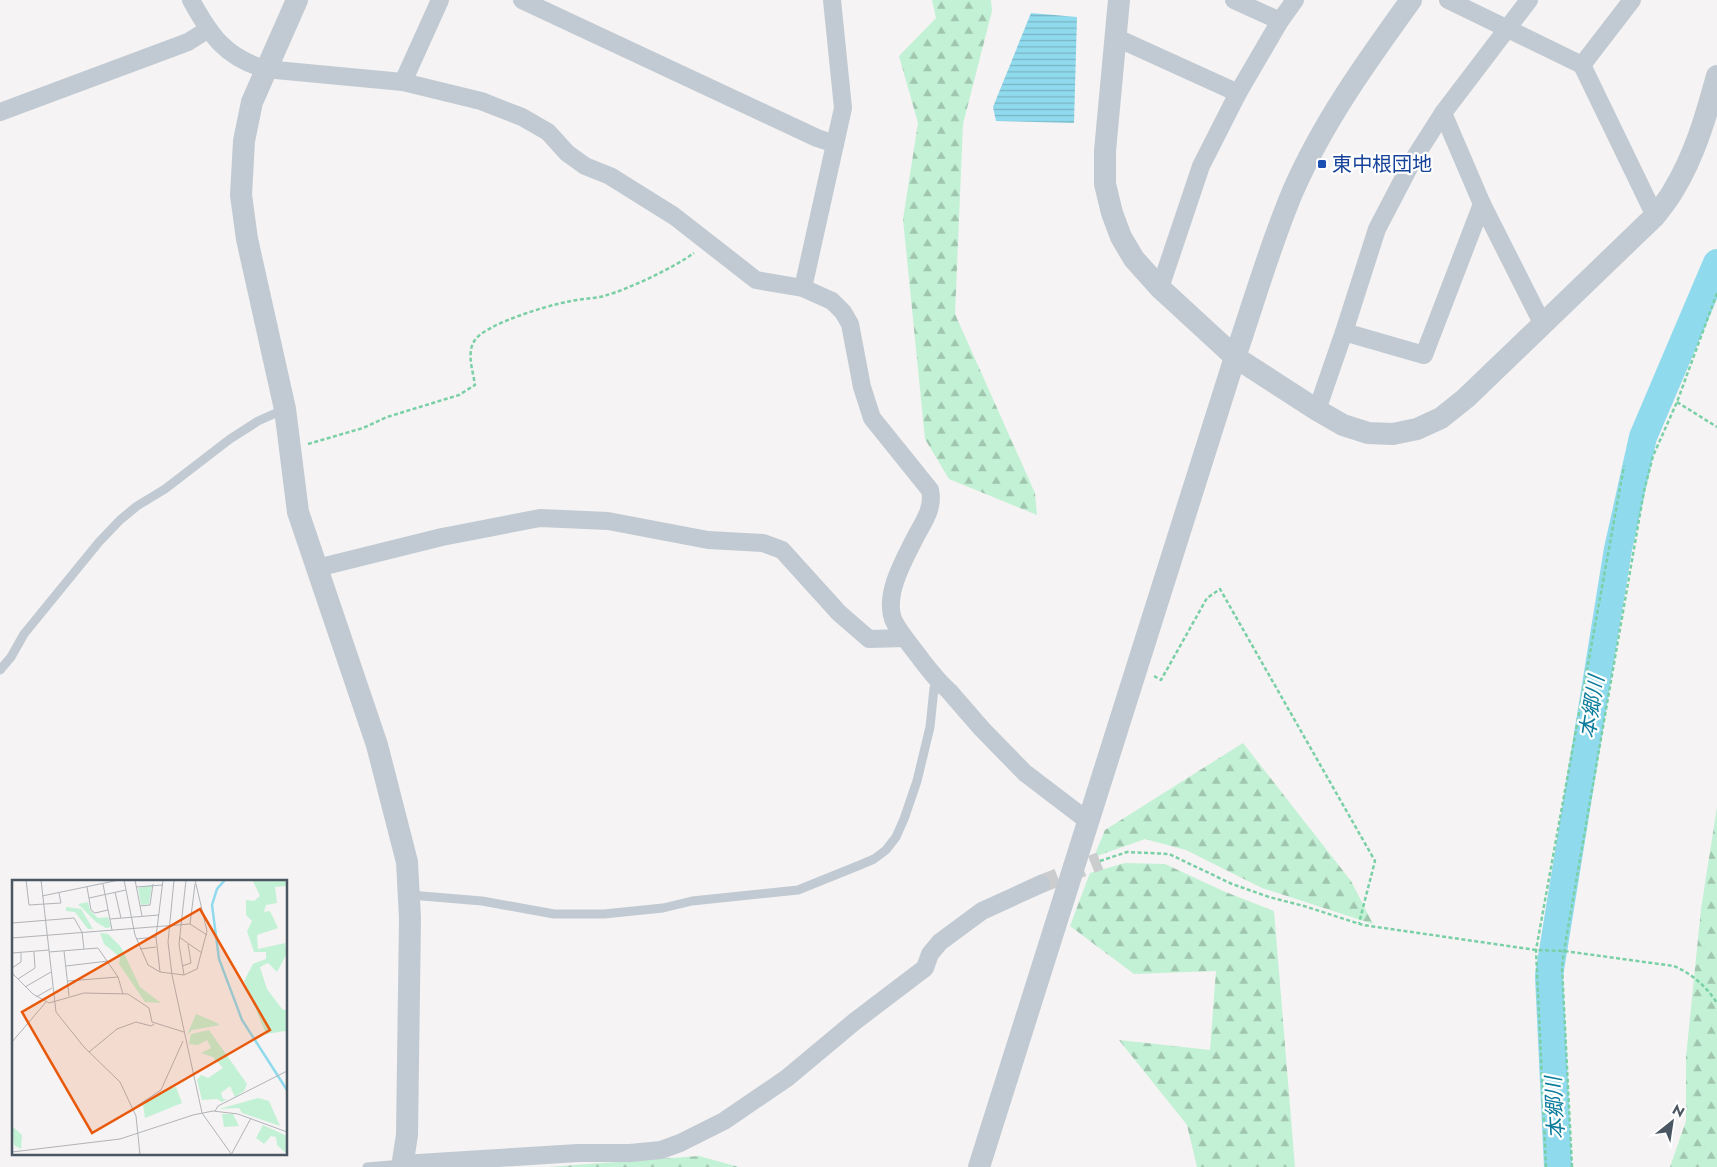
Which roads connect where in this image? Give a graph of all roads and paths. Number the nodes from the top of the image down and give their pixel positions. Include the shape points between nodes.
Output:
1 (191, 0) edge
2 (297, 0) edge
3 (440, 0) edge
4 (522, 0) edge
5 (832, 0) edge
6 (1120, 0) edge
7 (1234, 0) edge
8 (1295, 0) edge
9 (1411, 0) edge
10 (1448, 0) edge
11 (1529, 0) edge
12 (1632, 0) edge
13 (1280, 21) junction
14 (1508, 28) junction
15 (207, 30) junction
16 (1117, 38) junction
17 (1582, 65) junction
18 (265, 69) junction
19 (1717, 76) edge
20 (402, 82) junction
21 (1238, 93) junction
22 (0, 112) edge
23 (1443, 114) junction
24 (835, 144) junction
25 (1482, 204) junction
26 (1655, 216) junction
27 (707, 243) junction
28 (803, 288) junction
29 (1160, 288) junction
30 (1717, 293) edge
31 (1542, 323) junction
32 (1344, 332) junction
33 (1235, 357) junction
34 (1677, 402) junction
35 (285, 409) junction
36 (1317, 410) junction
37 (1717, 427) edge
38 (291, 449) junction
39 (1624, 466) dead end
40 (317, 568) junction
41 (905, 638) junction
42 (1137, 668) junction
43 (0, 670) edge
44 (938, 682) junction
45 (1088, 821) junction
46 (1100, 861) tunnel mouth
47 (1041, 884) tunnel mouth
48 (410, 896) junction
49 (1359, 924) junction
50 (1536, 950) junction
51 (1564, 951) junction
52 (1717, 1003) edge
53 (402, 1165) edge
54 (367, 1167) edge
55 (979, 1167) edge
56 (1546, 1167) edge
57 (1572, 1167) edge

1 - 15 street
2 - 18 street
3 - 20 street
4 - 24 street
5 - 24 street via 843,108
6 - 16 street
7 - 13 street
8 - 13 street
9 - 33 street via 1344,96 1293,191
10 - 14 street
11 - 14 street
12 - 17 street
13 - 21 street
14 - 17 street
14 - 23 street
15 - 18 street via 227,51 248,64
15 - 22 street via 188,42
16 - 21 street
16 - 29 street via 1105,151 1105,184 1121,237 1134,259
17 - 26 street
18 - 20 street
18 - 35 street via 252,102 244,141 241,195 247,239
19 - 26 street via 1693,153 1673,192
20 - 27 street via 481,100 522,117 548,132 567,153 585,166 610,176 674,216
21 - 29 street via 1202,166
23 - 25 street
23 - 32 street via 1413,160 1377,229
24 - 28 street
25 - 31 street
25 - 32 street via 1424,355
26 - 31 street
27 - 28 street via 756,280
27 - 38 path via 682,261 604,296 565,302 483,331 470,352 474,385 459,395
28 - 41 street via 832,301 843,312 850,324 862,387 872,418 930,490 932,500 928,514 896,578 892,595 893,619
29 - 33 street
30 - 34 path
31 - 36 street via 1466,398 1441,418 1417,429 1393,434 1368,433 1343,425
32 - 36 street
33 - 36 street
33 - 42 street
34 - 37 path
34 - 51 path via 1653,456 1644,491
35 - 38 street
35 - 43 lane via 230,439 120,520 24,634
38 - 40 street via 298,512
39 - 50 path
40 - 41 street via 442,536 540,518 608,521 708,540 764,542 782,550 838,613 869,639
40 - 48 street via 376,745 407,862
41 - 44 street
42 - 45 street
42 - 49 path via 1160,680 1207,598 1220,589 1375,861
44 - 45 street via 1025,773
44 - 48 lane via 934,688 930,727 917,782 904,820 886,850 860,865 798,890 604,914 554,914 482,901
45 - 55 street
46 - 49 path via 1127,852 1169,854 1269,898
47 - 53 street via 982,911 940,942 930,954 925,968 787,1078 724,1121 680,1143 661,1150 630,1153 578,1153
48 - 53 street via 407,1135
49 - 50 path
50 - 51 path
50 - 56 path
51 - 52 path via 1674,966 1688,972
51 - 57 path via 1562,968
53 - 54 lane

